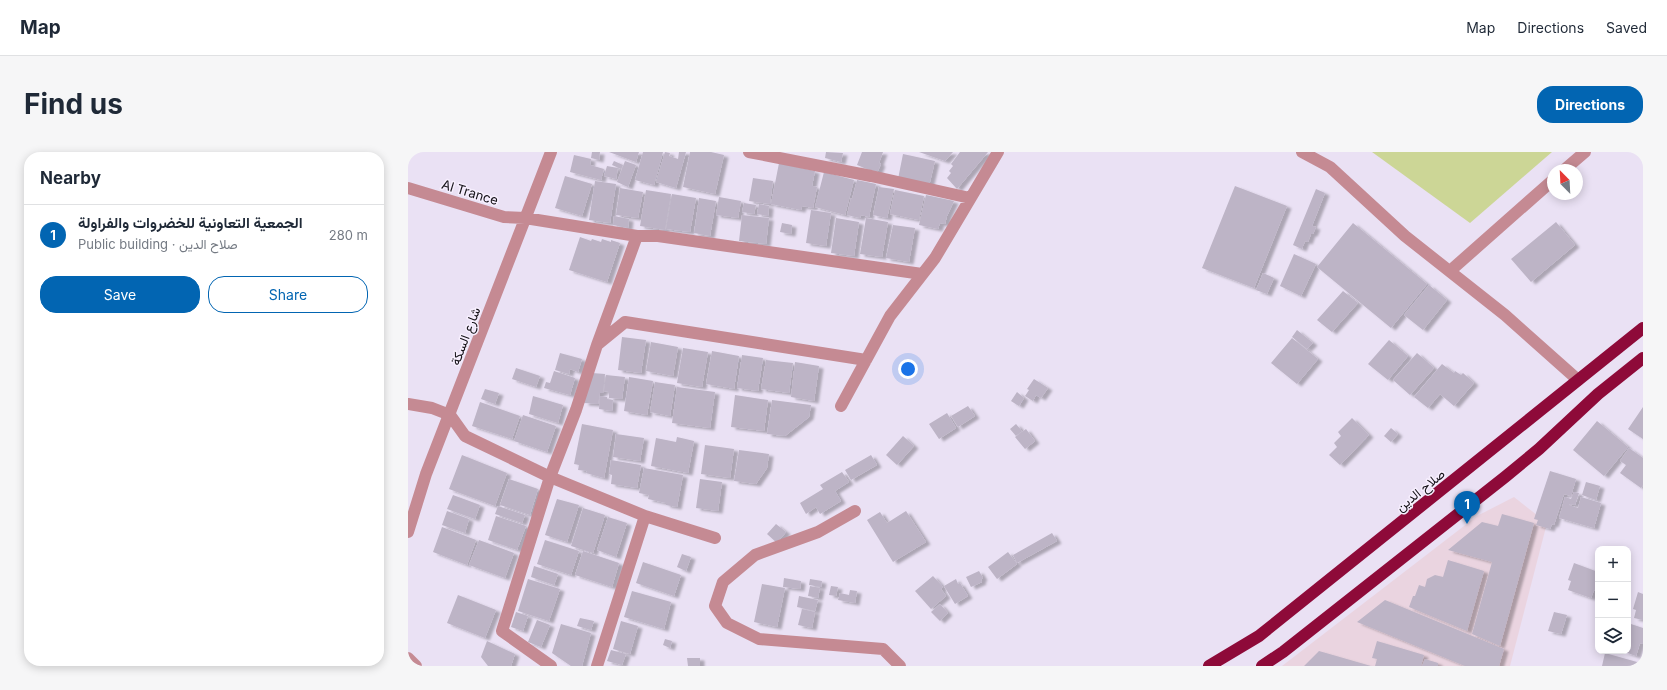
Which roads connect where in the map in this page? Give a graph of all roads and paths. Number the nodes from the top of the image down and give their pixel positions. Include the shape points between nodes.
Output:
1 (551, 152) edge
2 (750, 152) edge
3 (998, 152) edge
4 (1302, 152) edge
5 (1585, 152) edge
6 (1571, 164) edge
7 (1547, 185) edge
8 (408, 188) edge
9 (970, 198) junction
10 (525, 218) junction
11 (637, 236) junction
12 (1450, 271) junction
13 (922, 274) junction
14 (1643, 328) edge
15 (597, 345) junction
16 (1643, 358) edge
17 (866, 360) junction
18 (1578, 380) junction
19 (408, 404) edge
20 (841, 406) dead end
21 (450, 415) junction
22 (550, 476) junction
23 (855, 510) dead end
24 (645, 516) junction
25 (408, 532) edge
26 (715, 538) dead end
27 (408, 658) edge
28 (416, 666) edge
29 (551, 666) edge
30 (597, 666) edge
31 (900, 666) edge
32 (1209, 666) edge
33 (1262, 666) edge

1 - 10 street, شارع السكة
2 - 9 street
3 - 9 street
4 - 12 street via 1330,168 1405,236
5 - 6 street
7 - 12 street
8 - 10 street, Al Trance via 504,217
9 - 13 street via 935,258
10 - 11 street, Al Trance
10 - 21 street, شارع السكة
11 - 13 street, Al Trance via 658,236
11 - 15 street
12 - 18 street via 1505,314
13 - 17 street via 890,316
14 - 18 highway, صلاح الدين
15 - 17 street via 625,322
15 - 22 street via 576,410
16 - 33 highway via 1487,491
17 - 20 street
18 - 32 highway, صلاح الدين via 1258,636
19 - 21 street via 432,408
21 - 22 street via 465,436
21 - 25 street, شارع السكة via 426,474
22 - 24 street
22 - 29 street via 502,631
23 - 31 street via 818,532 755,555 723,582 715,606 727,623 759,639 883,649
24 - 26 street
24 - 30 street
27 - 28 street

